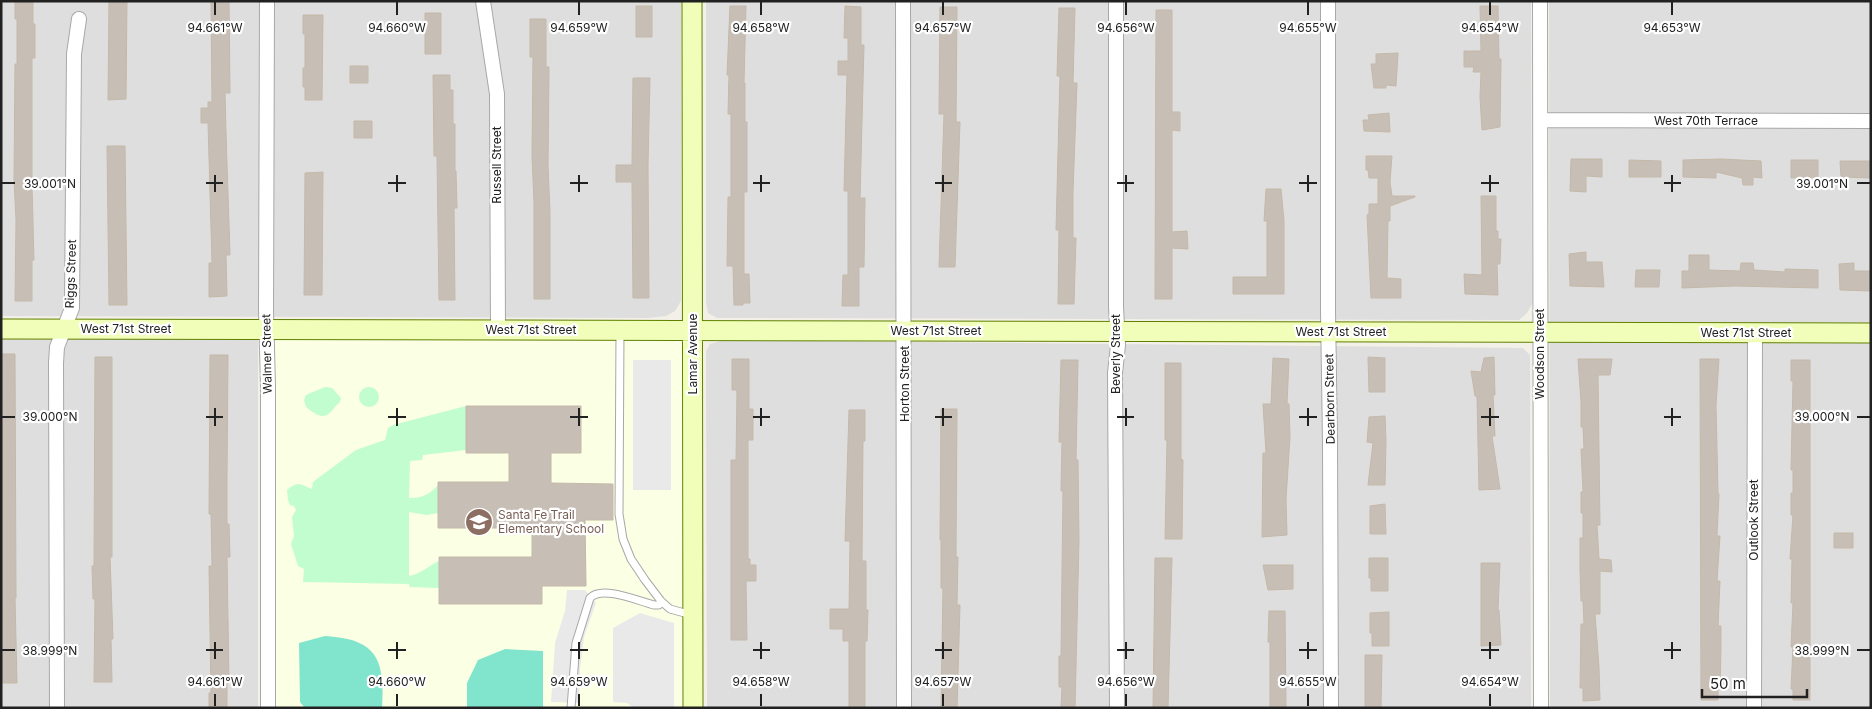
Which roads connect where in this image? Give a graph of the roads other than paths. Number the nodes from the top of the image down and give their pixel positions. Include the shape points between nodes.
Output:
1 (267, 1) edge
2 (483, 1) edge
3 (692, 1) edge
4 (903, 1) edge
5 (1116, 1) edge
6 (1328, 1) edge
7 (1540, 1) edge
8 (79, 19) dead end
9 (1541, 120) junction
10 (1871, 121) edge
11 (1, 329) edge
12 (64, 329) junction
13 (266, 330) junction
14 (498, 330) junction
15 (620, 330) junction
16 (693, 331) junction
17 (904, 331) junction
18 (1117, 332) junction
19 (1328, 332) junction
20 (1540, 333) junction
21 (1755, 333) junction
22 (1871, 334) edge
23 (661, 601) junction
24 (692, 615) junction
25 (57, 708) edge
26 (268, 708) edge
27 (570, 708) edge
28 (693, 708) edge
29 (904, 708) edge
30 (1117, 708) edge
31 (1331, 708) edge
32 (1542, 708) edge
33 (1754, 708) edge

1 - 13 street, Walmer Street
2 - 14 street, Russell Street via 497,94
3 - 16 street, Lamar Avenue
4 - 17 street, Horton Street
5 - 18 street, Beverly Street
6 - 19 street, Dearborn Street
7 - 9 street, Woodson Street
8 - 12 street, Riggs Street via 74,54 72,308
9 - 10 street, West 70th Terrace
9 - 20 street, Woodson Street
11 - 12 street, West 71st Street
12 - 13 street, West 71st Street
12 - 25 street, Riggs Street via 57,347 56,363
13 - 14 street, West 71st Street
13 - 26 street, Walmer Street
14 - 15 street, West 71st Street
15 - 16 street, West 71st Street
15 - 23 lane via 620,523 631,559
16 - 17 street, West 71st Street
16 - 24 street, Lamar Avenue
17 - 18 street, West 71st Street
17 - 29 street, Horton Street
18 - 19 street, West 71st Street
18 - 30 street, Beverly Street
19 - 20 street, West 71st Street
19 - 31 street, Dearborn Street
20 - 21 street, West 71st Street
20 - 32 street, Woodson Street
21 - 22 street, West 71st Street
21 - 33 street, Outlook Street
23 - 24 lane via 670,609
23 - 27 lane via 654,605 608,592 593,594 576,643
24 - 28 street, Lamar Avenue

